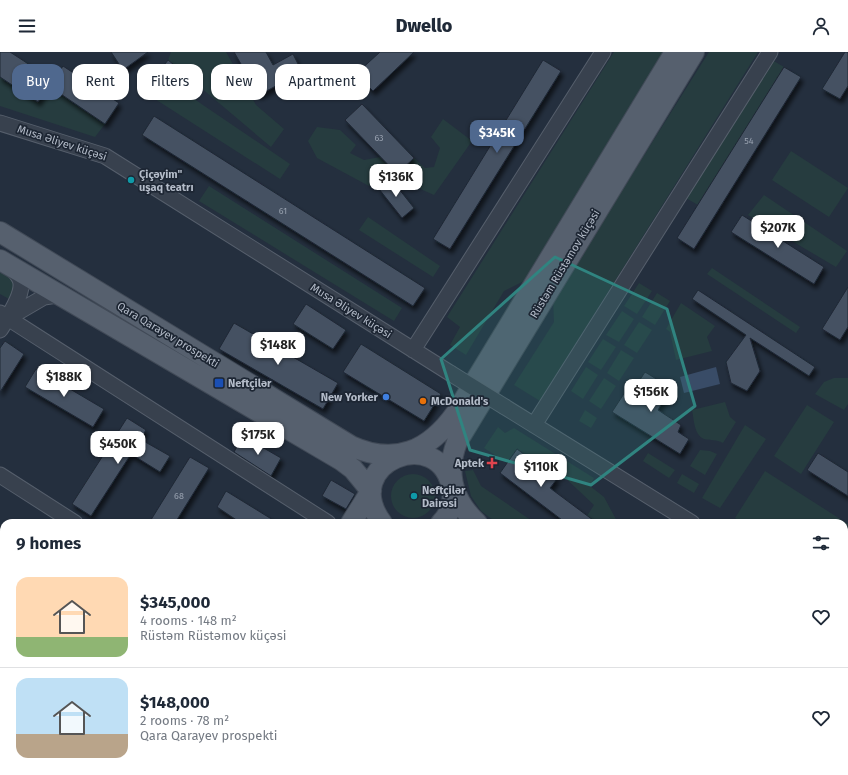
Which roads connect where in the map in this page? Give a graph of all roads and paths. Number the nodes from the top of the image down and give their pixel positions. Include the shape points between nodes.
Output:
1 (604, 52) edge
2 (675, 52) edge
3 (694, 52) edge
4 (770, 52) edge
5 (0, 123) edge
6 (0, 232) edge
7 (6, 264) edge
8 (57, 295) junction
9 (3, 320) edge
10 (413, 350) junction
11 (534, 425) junction
12 (404, 454) junction
13 (0, 475) edge
14 (451, 481) junction
15 (371, 491) junction
16 (68, 519) edge
17 (322, 519) edge
18 (354, 519) edge
19 (379, 519) edge
20 (444, 519) edge
21 (474, 519) edge
22 (686, 519) edge

1 - 10 street
2 - 12 main road, Rüstəm Rüstəmov küçəsi via 456,413 437,436 423,446
3 - 14 main road, Rüstəm Rüstəmov küçəsi via 462,432 452,454
4 - 11 street
5 - 10 street, Musa Əliyev küçəsi via 105,156
6 - 12 main road, Qara Qarayev prospekti via 351,446 375,454
7 - 8 main road, Qara Qarayev prospekti
7 - 9 street via 19,276 21,283 20,292
8 - 9 street via 44,297
8 - 15 main road, Qara Qarayev prospekti via 341,460
9 - 17 street
10 - 11 street, Musa Əliyev küçəsi, bridge
11 - 22 street, Musa Əliyev küçəsi
12 - 14 main road, Qara Qarayev prospekti via 419,454 433,459 444,468
12 - 15 main road, Rüstəm Rüstəmov küçəsi via 382,466
13 - 16 street
14 - 20 main road, Rüstəm Rüstəmov küçəsi via 451,508
14 - 21 main road via 464,508
15 - 18 main road
15 - 19 main road via 372,503

